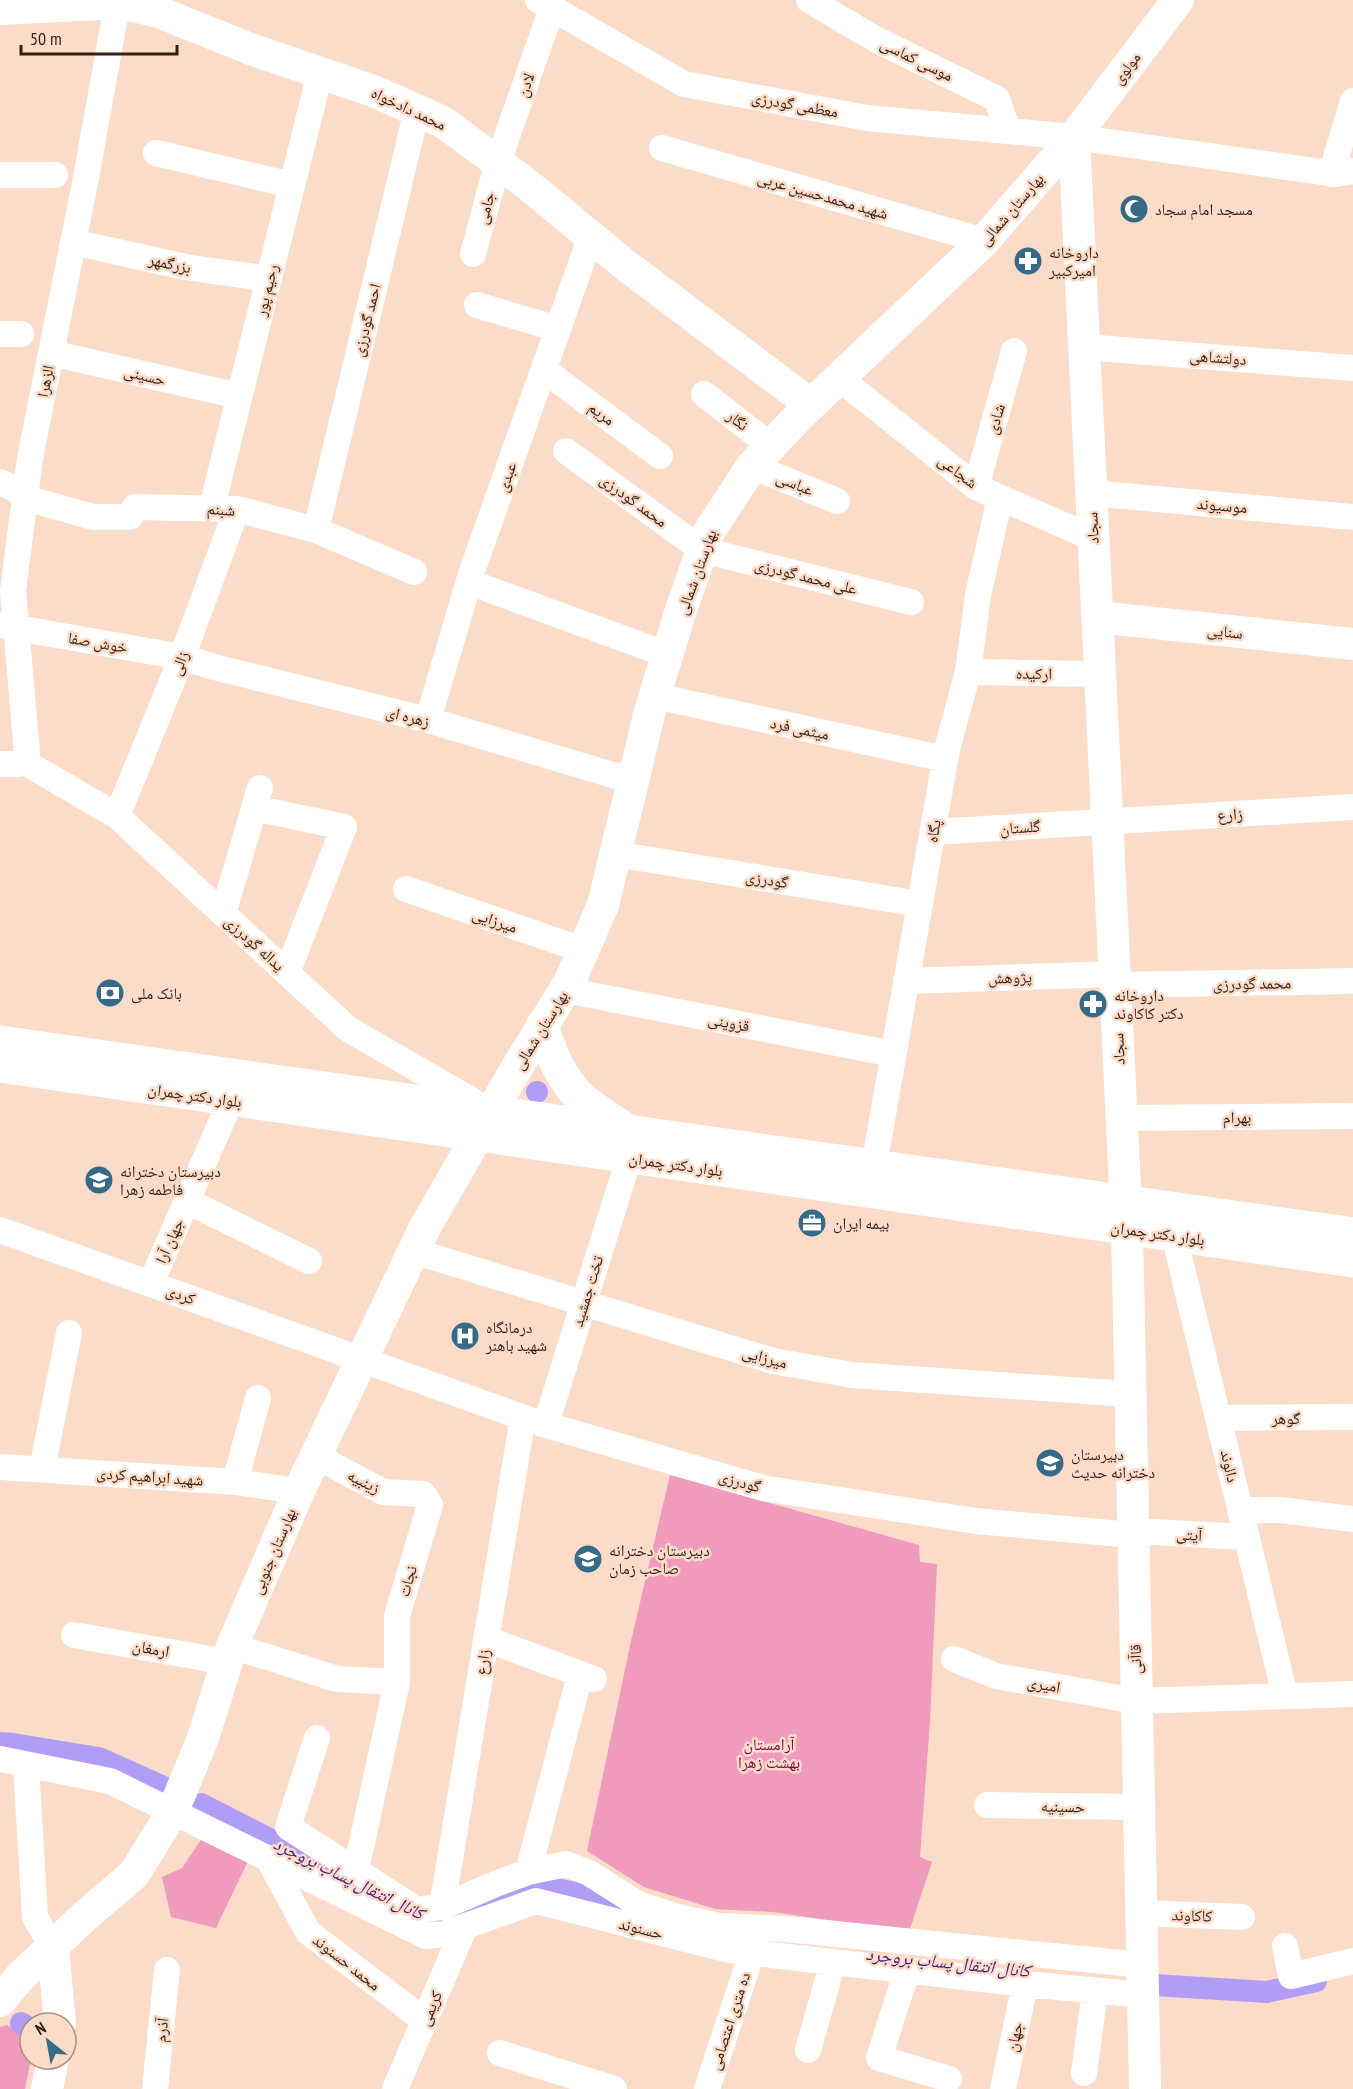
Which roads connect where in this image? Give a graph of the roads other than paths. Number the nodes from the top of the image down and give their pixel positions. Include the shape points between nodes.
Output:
1 (809, 0) edge
2 (1178, 0) edge
3 (118, 1) edge
4 (545, 4) edge
5 (0, 9) edge
6 (320, 73) junction
7 (1353, 101) edge
8 (417, 110) junction
9 (1008, 131) junction
10 (1074, 137) junction
11 (662, 148) dead end
12 (156, 153) dead end
13 (498, 162) junction
14 (1342, 172) edge
15 (0, 175) edge
16 (55, 175) dead end
17 (292, 185) junction
18 (591, 236) junction
19 (984, 241) junction
20 (73, 242) junction
21 (473, 254) dead end
22 (268, 279) junction
23 (477, 305) dead end
24 (558, 329) junction
25 (1084, 347) junction
26 (1014, 351) dead end
27 (51, 353) junction
28 (1353, 368) edge
29 (544, 370) junction
30 (839, 378) junction
31 (704, 394) dead end
32 (239, 396) junction
33 (810, 404) junction
34 (566, 451) dead end
35 (660, 456) dead end
36 (762, 456) junction
37 (0, 482) edge
38 (976, 487) junction
39 (1091, 493) junction
40 (25, 496) junction
41 (1000, 498) junction
42 (837, 501) dead end
43 (212, 507) junction
44 (237, 509) junction
45 (1353, 517) edge
46 (316, 530) junction
47 (1093, 538) junction
48 (702, 550) junction
49 (414, 572) dead end
50 (469, 582) junction
51 (911, 602) dead end
52 (1097, 617) junction
53 (7, 626) edge
54 (1353, 644) edge
55 (668, 655) junction
56 (182, 657) junction
57 (968, 672) junction
58 (1100, 674) junction
59 (655, 696) junction
60 (428, 720) junction
61 (945, 759) junction
62 (15, 764) edge
63 (633, 781) junction
64 (1353, 807) edge
65 (117, 816) junction
66 (1108, 821) junction
67 (933, 832) junction
68 (615, 854) junction
69 (406, 890) dead end
70 (920, 904) junction
71 (223, 914) junction
72 (583, 950) junction
73 (287, 973) junction
74 (1114, 979) junction
75 (906, 981) junction
76 (1353, 981) edge
77 (565, 990) junction
78 (542, 1026) junction
79 (0, 1042) edge
80 (893, 1054) junction
81 (0, 1066) edge
82 (231, 1100) junction
83 (1353, 1116) edge
84 (1121, 1118) junction
85 (484, 1124) junction
86 (629, 1144) junction
87 (873, 1166) junction
88 (187, 1201) junction
89 (1126, 1215) junction
90 (0, 1230) edge
91 (1353, 1234) edge
92 (1174, 1235) junction
93 (413, 1251) junction
94 (1353, 1261) edge
95 (309, 1262) dead end
96 (151, 1283) junction
97 (584, 1302) junction
98 (69, 1333) dead end
99 (362, 1359) junction
100 (1129, 1394) junction
101 (258, 1398) dead end
102 (1218, 1418) junction
103 (1353, 1418) edge
104 (534, 1420) junction
105 (316, 1456) junction
106 (0, 1467) edge
107 (42, 1469) junction
108 (235, 1482) junction
109 (299, 1491) junction
110 (414, 1495) joint
111 (1240, 1510) junction
112 (1353, 1519) edge
113 (1132, 1533) junction
114 (1246, 1537) junction
115 (74, 1635) dead end
116 (486, 1639) junction
117 (230, 1654) junction
118 (954, 1659) dead end
119 (397, 1682) junction
120 (1353, 1694) edge
121 (1285, 1696) junction
122 (1136, 1701) junction
123 (317, 1738) dead end
124 (0, 1759) edge
125 (26, 1765) junction
126 (987, 1805) dead end
127 (1139, 1807) junction
128 (172, 1811) junction
129 (268, 1858) junction
130 (356, 1870) junction
131 (528, 1872) junction
132 (442, 1907) junction
133 (1141, 1913) junction
134 (1242, 1917) dead end
135 (465, 1926) junction
136 (759, 1928) junction
137 (1285, 1946) dead end
138 (53, 1948) junction
139 (752, 1953) junction
140 (1353, 1960) edge
141 (833, 1962) junction
142 (1142, 1965) junction
143 (167, 1970) dead end
144 (907, 1971) junction
145 (1025, 1984) junction
146 (1095, 1991) junction
147 (1143, 1995) junction
148 (0, 2001) edge
149 (59, 2011) edge
150 (425, 2020) junction
151 (808, 2050) dead end
152 (500, 2053) dead end
153 (51, 2071) edge
154 (1084, 2073) dead end
155 (949, 2079) dead end
156 (47, 2089) edge
157 (155, 2089) edge
158 (395, 2089) edge
159 (614, 2089) edge
160 (707, 2089) edge
161 (1003, 2089) edge
162 (1145, 2089) edge

1 - 9 street, موسی کماسی via 877,40 997,99
2 - 10 street, مولوی
3 - 5 street, محمد دادخواه
3 - 6 street, محمد دادخواه via 156,11
3 - 20 street, الزهرا
4 - 9 street, معظمی گودرزی via 684,84 867,118
4 - 13 street, لادن
6 - 8 street, محمد دادخواه
6 - 17 street, رحیم پور
7 - 14 street
8 - 13 street, محمد دادخواه via 443,122
8 - 46 street, احمد گودرزی
9 - 10 street, معظمی گودرزی
10 - 14 street
10 - 19 street, بهارستان شمالی
10 - 25 street, سجاد
11 - 19 street, شهید محمدحسین عربی
12 - 17 street
13 - 18 street, محمد دادخواه
13 - 21 street, جامی
15 - 16 street
17 - 22 street, رحیم پور
18 - 24 street, عبدی
18 - 33 street, محمد دادخواه
19 - 30 street, بهارستان شمالی
20 - 22 street, بزرگمهر via 185,267
20 - 27 street, الزهرا
22 - 32 street, رحیم پور
23 - 24 street
24 - 29 street, عبدی
25 - 28 street, دولتشاهی
25 - 39 street, سجاد
26 - 38 street, شادی
27 - 32 street, حسینی
27 - 40 street, الزهرا
29 - 35 street, مریم
29 - 50 street, عبدی
30 - 33 street, بهارستان شمالی
30 - 38 street, شجاعی
31 - 36 street, نگار
32 - 43 street, رحیم پور
33 - 36 street, بهارستان شمالی
34 - 48 street, محمد گودرزی
36 - 42 street, عباسی
36 - 48 street, بهارستان شمالی via 708,533
37 - 40 street
38 - 41 street, شجاعی
39 - 45 street, موسیوند
39 - 47 street, سجاد
40 - 43 street, شبنم via 93,517 130,517 135,507
40 - 53 street, الزهرا
41 - 47 street, شجاعی
41 - 57 street, پگاه via 978,595
43 - 44 street, شبنم
44 - 46 street, شبنم
44 - 56 street, زالی
46 - 49 street, شبنم
47 - 52 street, سجاد
48 - 51 street, علی محمد گودرزی
48 - 55 street, بهارستان شمالی
50 - 55 street
50 - 60 street, عبدی
52 - 54 street, سنایی
52 - 58 street, سجاد
53 - 56 street, خوش صفا
53 - 62 street, الزهرا
55 - 59 street, بهارستان شمالی
56 - 60 street, زهره ای
56 - 65 street, زالی
57 - 58 street, ارکیده
57 - 61 street, پگاه
58 - 66 street, سجاد
59 - 61 street, میثمی فرد
59 - 63 street, بهارستان شمالی
60 - 63 street, زهره ای
61 - 67 street, پگاه
62 - 65 street, یداله گودرزی
63 - 68 street, بهارستان شمالی
64 - 66 street, زارع
65 - 71 street, یداله گودرزی
66 - 67 street, گلستان
66 - 74 street, سجاد
67 - 70 street, پگاه
68 - 70 street, گودرزی
68 - 72 street, بهارستان شمالی via 603,905
69 - 72 street, میرزایی
70 - 75 street, پگاه
71 - 73 street, یداله گودرزی
71 - 73 street via 257,798 344,827
72 - 77 street, بهارستان شمالی
73 - 85 street, یداله گودرزی via 348,1029
74 - 75 street, پژوهش
74 - 76 street, محمد گودرزی
74 - 84 street, سجاد
75 - 80 street, پگاه
77 - 78 street, بهارستان شمالی
77 - 80 street, قزوینی
78 - 85 street, بهارستان شمالی
78 - 86 main road via 564,1077
79 - 85 main road, بلوار دکتر چمران
80 - 87 street, پگاه
81 - 82 main road, بلوار دکتر چمران
82 - 85 main road, بلوار دکتر چمران
82 - 88 street, جهان آرا
83 - 84 street, بهرام
84 - 89 street, سجاد
85 - 86 main road, بلوار دکتر چمران
85 - 93 street, بهارستان جنوبی
86 - 87 main road, بلوار دکتر چمران
86 - 89 main road, بلوار دکتر چمران
86 - 97 street, تخت جمشید
87 - 89 main road, بلوار دکتر چمران
88 - 95 street
88 - 96 street, جهان آرا
89 - 91 main road, بلوار دکتر چمران
89 - 92 main road, بلوار دکتر چمران
89 - 100 street, قاآنی
90 - 96 street, کردی
92 - 94 main road, بلوار دکتر چمران
92 - 102 street, دالوند
93 - 97 street, میرزایی
93 - 99 street, بهارستان جنوبی
96 - 99 street, کردی
97 - 100 street, میرزایی via 773,1361 852,1375
97 - 104 street, تخت جمشید
98 - 107 street
99 - 104 street, گودرزی
99 - 105 street, بهارستان جنوبی
100 - 113 street, قاآنی
101 - 108 street
102 - 103 street, گوهر
102 - 111 street, دالوند
104 - 113 street, گودرزی via 763,1488 976,1521
104 - 116 street, زارع
105 - 109 street, بهارستان جنوبی
105 - 110 street, زینبیه via 383,1492
106 - 107 street, شهید ابراهیم کردی
107 - 108 street, شهید ابراهیم کردی
108 - 109 street, شهید ابراهیم کردی
109 - 117 street, بهارستان جنوبی
110 - 119 street, نجات via 423,1494 430,1504 397,1616
111 - 112 street via 1280,1510
111 - 114 street, دالوند
113 - 114 street, آیتی
113 - 122 street, قاآنی
114 - 121 street, دالوند
115 - 117 street, ارمغان
116 - 131 street via 587,1677
116 - 132 street, زارع
117 - 119 street via 337,1679
117 - 128 street, بهارستان جنوبی via 203,1738
118 - 122 street, امیری via 996,1676
119 - 130 street, نجات
120 - 121 street
121 - 122 street
122 - 127 street, قاآنی
123 - 130 street, حسنوند via 288,1827
124 - 125 street, حسنوند
125 - 128 street, حسنوند via 110,1780
125 - 138 street via 35,1917
126 - 127 street, حسینیه
127 - 133 street, قاآنی
128 - 129 street, حسنوند
128 - 138 street, بهارستان جنوبی via 134,1874
129 - 135 street, حسنوند via 426,1936
129 - 150 street, محمد حسنوند via 308,1932
130 - 132 street, حسنوند via 417,1910
131 - 132 street, حسنوند
131 - 136 street, حسنوند via 566,1864 589,1873 638,1904 719,1926
133 - 134 street, کاکاوند
133 - 142 street, قاآنی
135 - 139 street, حسنوند via 536,1901
135 - 150 street, کریمی
136 - 139 street, ده متری اعتصامی
136 - 142 street, حسنوند
137 - 140 street via 1291,1976
138 - 148 street, بهارستان جنوبی
138 - 149 street
139 - 141 street, حسنوند
139 - 160 street, ده متری اعتصامی
141 - 144 street, حسنوند
141 - 151 street
142 - 147 street, قاآنی
143 - 157 street, آذرم
144 - 145 street, حسنوند
144 - 155 street via 879,2058
145 - 146 street, حسنوند
145 - 161 street, جهان
146 - 147 street, حسنوند
146 - 154 street
147 - 162 street, قاآنی
150 - 158 street, کریمی
152 - 159 street
153 - 156 street

